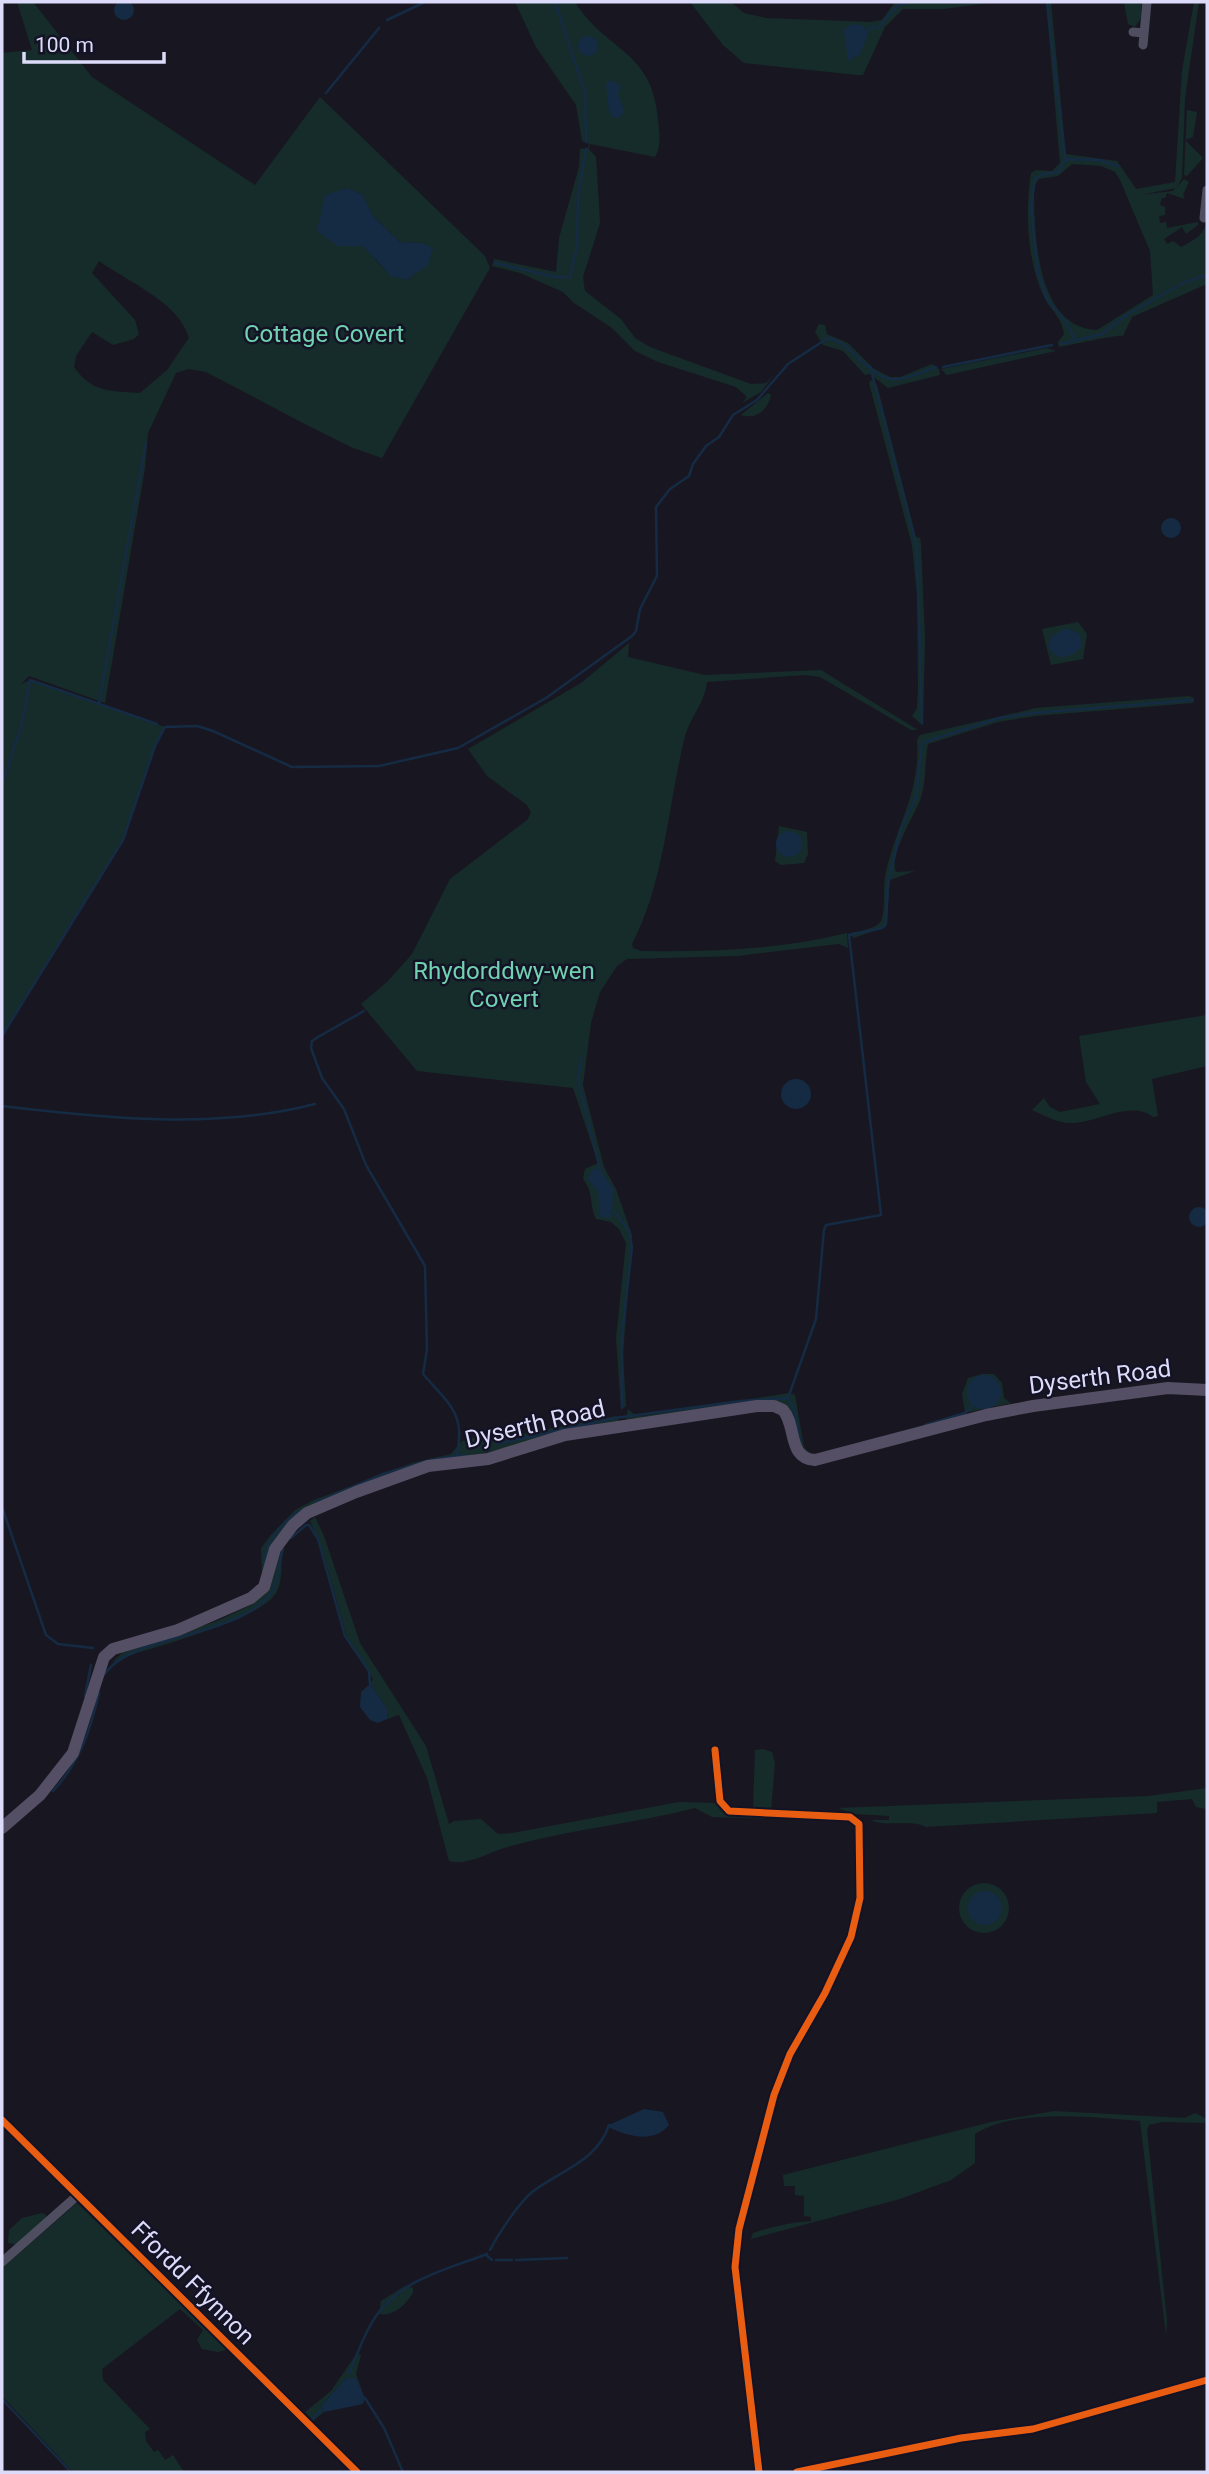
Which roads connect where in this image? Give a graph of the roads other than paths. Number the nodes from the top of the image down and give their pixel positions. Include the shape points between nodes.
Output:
1 (1147, 2) edge
2 (1132, 32) dead end
3 (1144, 33) junction
4 (1143, 45) dead end
5 (1207, 190) edge
6 (1205, 213) edge
7 (1207, 1390) edge
8 (715, 1750) dead end
9 (2, 1828) edge
10 (2, 2120) edge
11 (78, 2195) junction
12 (2, 2262) edge
13 (1207, 2380) edge
14 (358, 2472) edge
15 (759, 2472) edge
16 (797, 2472) edge

1 - 3 street
2 - 3 street
3 - 4 street
5 - 6 street
7 - 9 main road, Dyserth Road via 1168,1388 1033,1406 816,1460 797,1450 783,1410 757,1406 565,1435 488,1458 410,1472 300,1519 281,1538 268,1580 251,1598 178,1630 113,1649 104,1657 93,1682 80,1736 68,1761 40,1795
8 - 15 street via 720,1801 729,1811 850,1817 859,1824 862,1849 860,1898 851,1937 790,2054 774,2095 739,2229 735,2267
10 - 11 street, Ffordd Ffynnon
11 - 12 street
11 - 14 street, Ffordd Ffynnon
13 - 16 street via 1033,2430 961,2438

